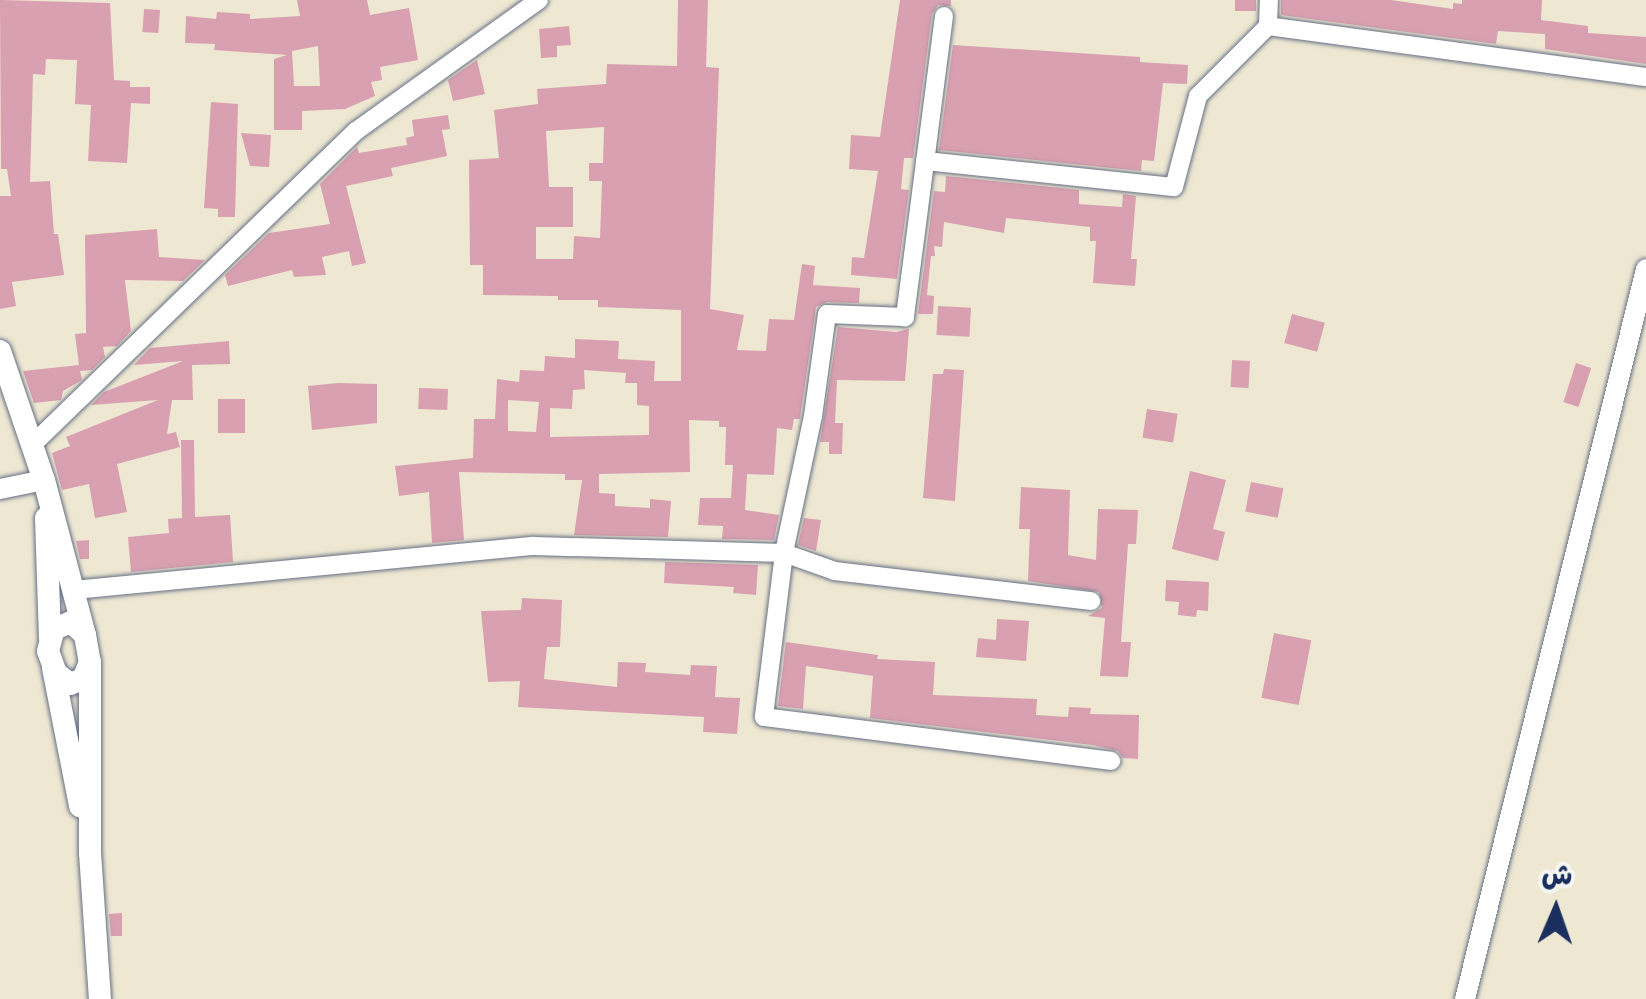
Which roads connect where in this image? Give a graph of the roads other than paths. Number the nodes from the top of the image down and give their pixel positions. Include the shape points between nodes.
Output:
1 (539, 0) edge
2 (1269, 0) edge
3 (944, 16) dead end
4 (1268, 26) junction
5 (1646, 77) edge
6 (925, 161) junction
7 (1646, 269) edge
8 (0, 351) edge
9 (33, 444) junction
10 (44, 480) junction
11 (0, 489) edge
12 (784, 552) junction
13 (74, 590) junction
14 (1091, 601) dead end
15 (85, 636) junction
16 (50, 638) junction
17 (90, 662) junction
18 (53, 668) junction
19 (1111, 761) dead end
20 (90, 854) junction
21 (100, 999) edge
22 (1465, 999) edge

1 - 9 street via 356,130
2 - 4 street
3 - 6 street
4 - 5 street
4 - 6 street via 1198,96 1174,187
6 - 12 street via 905,317 827,314
7 - 22 street
8 - 9 main road
9 - 10 main road
10 - 11 street
10 - 13 main road
10 - 16 main road
12 - 13 street via 534,546
12 - 14 street via 835,571
12 - 19 street via 764,717
13 - 15 main road
15 - 16 main road via 66,622
15 - 17 main road
16 - 18 main road
17 - 18 main road via 75,684 62,681
17 - 20 main road
18 - 20 main road
20 - 21 main road

